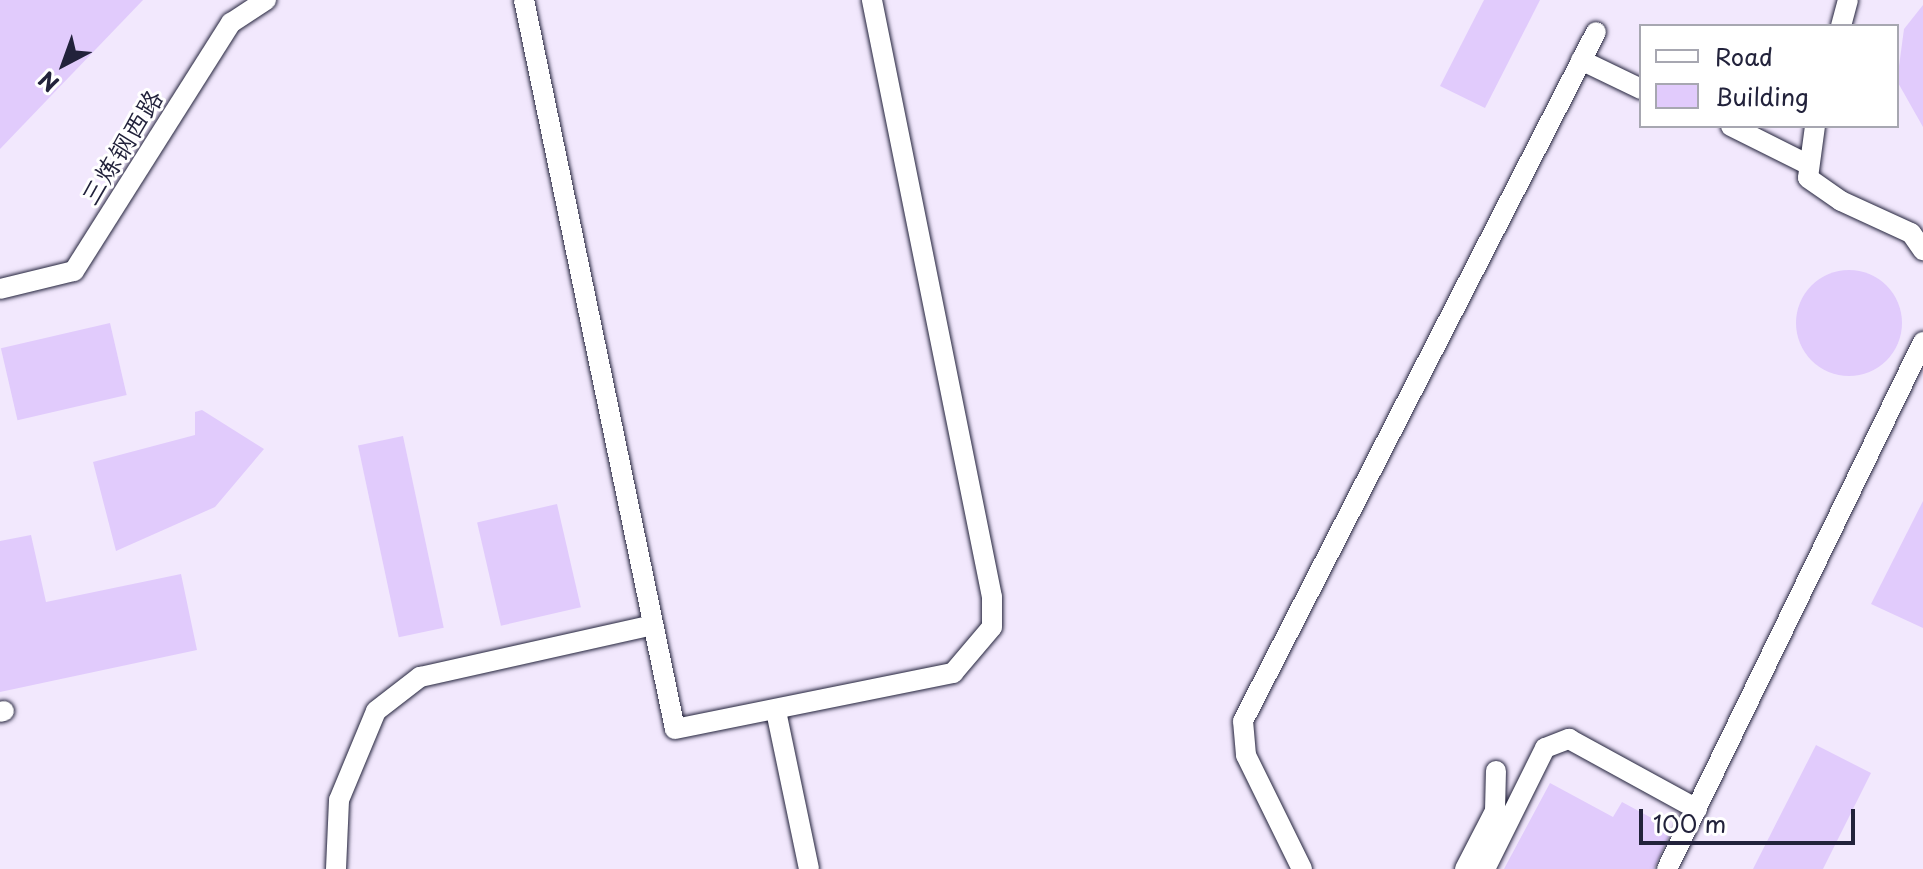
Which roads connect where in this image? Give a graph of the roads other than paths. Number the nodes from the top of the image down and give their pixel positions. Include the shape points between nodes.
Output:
1 (266, 0) edge
2 (524, 0) edge
3 (872, 0) edge
4 (1848, 0) edge
5 (1842, 24) edge
6 (1596, 32) dead end
7 (1581, 60) junction
8 (1639, 88) edge
9 (1735, 128) edge
10 (1814, 128) edge
11 (1805, 163) junction
12 (1923, 250) edge
13 (0, 289) edge
14 (1923, 342) edge
15 (652, 625) junction
16 (776, 711) junction
17 (1496, 771) dead end
18 (1697, 809) junction
19 (336, 869) edge
20 (809, 869) edge
21 (1302, 869) edge
22 (1465, 869) edge
23 (1485, 869) edge
24 (1667, 869) edge

1 - 13 lane, 三炼钢西路 via 231,23 74,271
2 - 15 lane
3 - 16 lane via 992,597 992,627 953,673
4 - 5 lane
6 - 7 lane
7 - 8 lane
7 - 21 lane via 1243,721 1246,755
9 - 11 lane
10 - 11 lane
11 - 12 lane via 1808,178 1911,233
14 - 18 lane
15 - 16 lane via 675,729
15 - 19 lane via 420,677 376,711 339,800
16 - 20 lane
17 - 22 lane via 1495,811
18 - 23 lane via 1569,739 1545,748
18 - 24 lane

